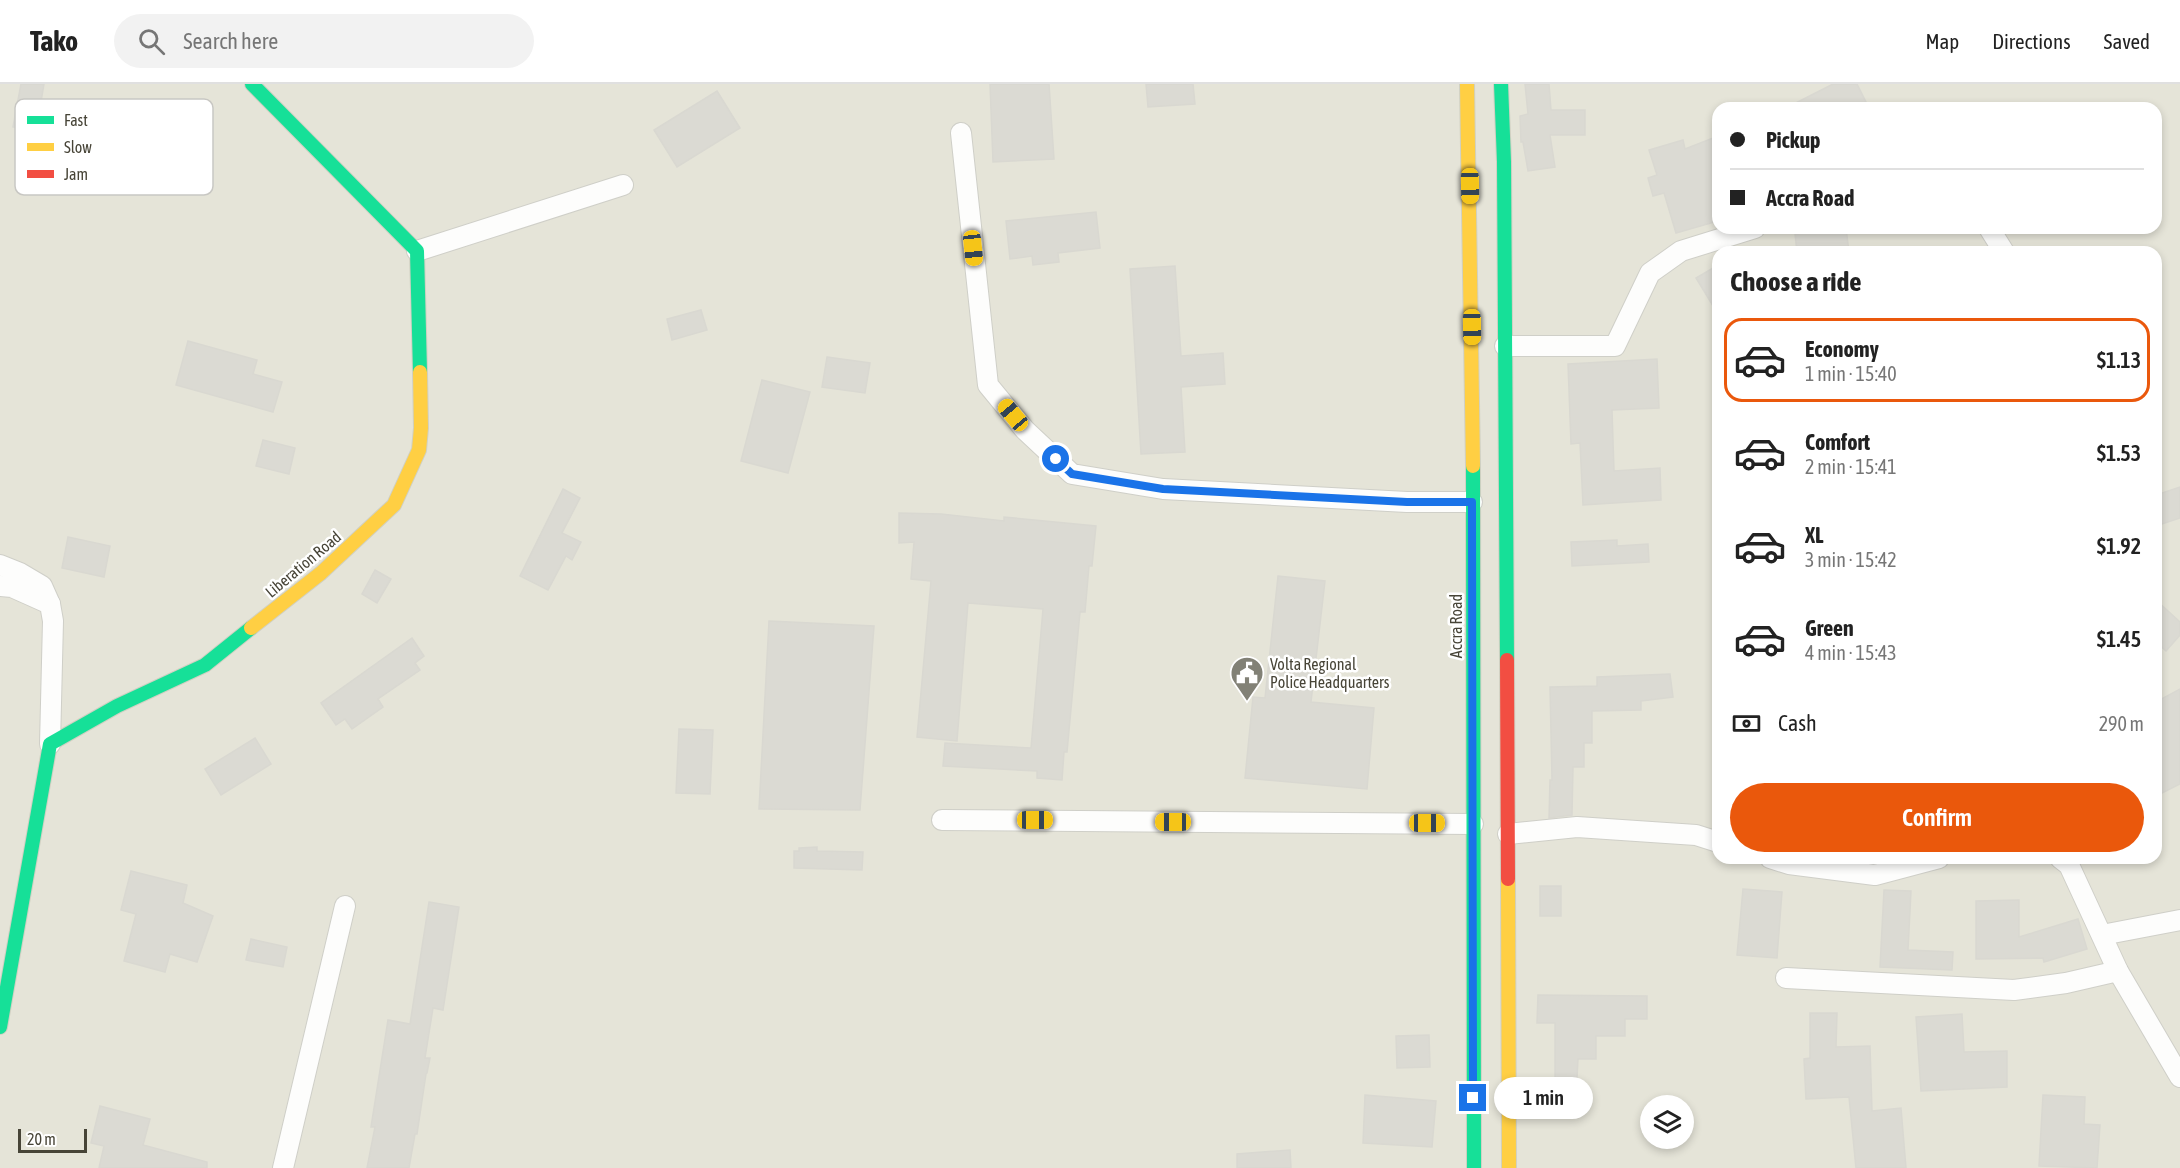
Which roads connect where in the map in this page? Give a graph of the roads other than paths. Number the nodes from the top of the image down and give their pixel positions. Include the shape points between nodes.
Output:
1 (252, 84) edge
2 (1467, 84) edge
3 (1502, 84) edge
4 (961, 133) dead end
5 (623, 185) dead end
6 (1736, 234) edge
7 (417, 251) junction
8 (1505, 346) junction
9 (1472, 502) junction
10 (0, 565) edge
11 (0, 586) edge
12 (50, 604) junction
13 (50, 744) junction
14 (942, 820) dead end
15 (1473, 824) junction
16 (1508, 834) junction
17 (1712, 840) edge
18 (1789, 864) edge
19 (1916, 864) edge
20 (2068, 864) edge
21 (345, 906) dead end
22 (2180, 920) edge
23 (2102, 935) junction
24 (2118, 971) junction
25 (1786, 978) dead end
26 (0, 1027) edge
27 (2180, 1077) edge
28 (283, 1168) edge
29 (1474, 1168) edge
30 (1509, 1168) edge

1 - 7 main road
2 - 9 main road, Accra Road
3 - 8 main road
4 - 9 street via 988,385 1025,430 1072,474 1163,489
5 - 7 street
6 - 8 street via 1681,251 1650,273 1615,346
7 - 13 main road, Liberation Road via 422,428 419,450 394,505 321,573 205,665 117,706
8 - 16 main road
9 - 15 main road, Accra Road
10 - 12 street via 42,586
11 - 12 street via 12,587
12 - 13 street
13 - 26 main road
14 - 15 street
15 - 29 main road, Accra Road
16 - 17 street via 1577,827 1696,835
16 - 30 main road
18 - 19 street via 1875,875
20 - 23 street
21 - 28 street
22 - 23 street
23 - 24 street
24 - 25 street via 2014,990
24 - 27 street

